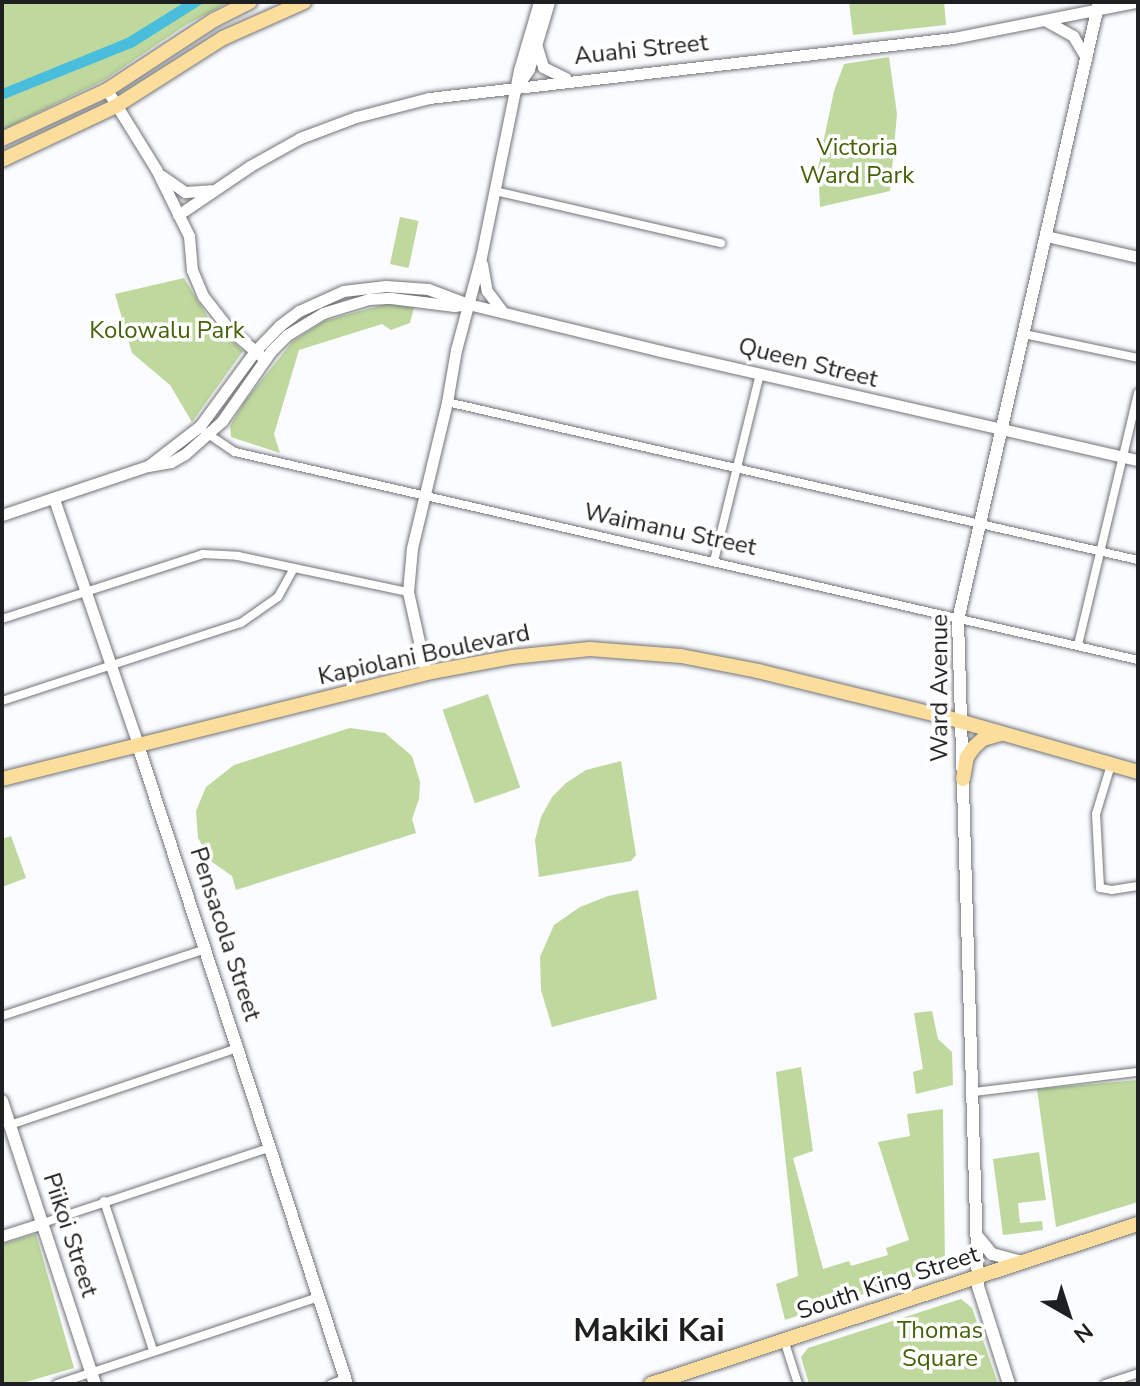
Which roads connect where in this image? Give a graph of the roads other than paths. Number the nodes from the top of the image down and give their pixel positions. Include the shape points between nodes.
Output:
1 (250, 2) edge
2 (304, 2) edge
3 (539, 2) edge
4 (549, 2) edge
5 (1134, 2) edge
6 (1098, 6) edge
7 (1044, 21) junction
8 (537, 45) junction
9 (1086, 58) junction
10 (571, 79) junction
11 (517, 86) junction
12 (107, 90) junction
13 (116, 106) junction
14 (2, 139) edge
15 (2, 160) edge
16 (156, 169) junction
17 (215, 189) junction
18 (495, 191) junction
19 (178, 215) junction
20 (1046, 236) junction
21 (721, 243) dead end
22 (481, 257) junction
23 (1138, 257) edge
24 (468, 304) junction
25 (504, 312) junction
26 (1024, 334) junction
27 (260, 355) junction
28 (1138, 358) edge
29 (760, 374) junction
30 (1138, 393) edge
31 (447, 402) junction
32 (200, 426) junction
33 (1002, 430) junction
34 (209, 435) junction
35 (1122, 457) junction
36 (1138, 460) edge
37 (148, 466) junction
38 (738, 469) junction
39 (423, 497) junction
40 (54, 499) junction
41 (2, 515) edge
42 (980, 526) junction
43 (1099, 551) junction
44 (1138, 560) edge
45 (714, 561) junction
46 (294, 568) junction
47 (408, 592) junction
48 (85, 593) junction
49 (2, 619) edge
50 (958, 620) junction
51 (1078, 645) junction
52 (1138, 660) edge
53 (110, 664) junction
54 (426, 673) junction
55 (2, 701) edge
56 (961, 721) junction
57 (1002, 734) junction
58 (138, 745) junction
59 (1111, 765) junction
60 (1138, 772) edge
61 (2, 779) edge
62 (963, 779) junction
63 (1138, 886) edge
64 (207, 948) junction
65 (2, 1016) edge
66 (238, 1048) junction
67 (1138, 1072) edge
68 (974, 1092) junction
69 (2, 1101) edge
70 (10, 1125) junction
71 (271, 1147) junction
72 (104, 1201) junction
73 (43, 1223) junction
74 (1138, 1224) edge
75 (2, 1236) edge
76 (978, 1237) junction
77 (1021, 1262) junction
78 (979, 1276) junction
79 (319, 1297) junction
80 (784, 1340) junction
81 (153, 1350) junction
82 (1138, 1373) edge
83 (94, 1378) edge
84 (346, 1382) edge
85 (57, 1384) edge
86 (331, 1384) edge
87 (651, 1384) edge
88 (798, 1384) edge
89 (1009, 1384) edge
90 (1105, 1384) edge

1 - 12 main road
2 - 13 main road via 223,38
3 - 11 street
4 - 8 street
5 - 6 street, Auahi Street
6 - 7 street, Auahi Street
6 - 9 main road, Ward Avenue
7 - 9 street via 1073,36
7 - 10 street, Auahi Street via 923,42
8 - 10 street via 543,67
8 - 11 street
9 - 20 main road, Ward Avenue
10 - 11 street, Auahi Street
11 - 17 street, Auahi Street via 429,98 356,117 279,149
11 - 18 street
12 - 13 street
12 - 14 main road
13 - 15 main road
13 - 16 street
16 - 17 street via 185,192
16 - 19 street
17 - 19 street, Auahi Street
18 - 21 street
18 - 22 street
19 - 27 street via 189,236 192,270 203,296 218,318
20 - 23 street
20 - 26 main road, Ward Avenue
22 - 24 street
22 - 25 street via 487,291
24 - 25 street, Queen Street
24 - 27 street, Queen Street via 403,286 343,291 299,311
24 - 31 street
25 - 29 street, Queen Street
26 - 28 street
26 - 33 main road, Ward Avenue
27 - 32 street, Queen Street
27 - 34 street, Queen Street
29 - 33 street, Queen Street
29 - 38 street
30 - 35 street
31 - 38 street
31 - 39 street
32 - 34 street, Waimanu Street
32 - 37 street, Queen Street
33 - 35 street, Queen Street
33 - 42 main road, Ward Avenue
34 - 37 street, Queen Street via 171,462
34 - 39 street, Waimanu Street via 235,452
35 - 36 street, Queen Street
35 - 43 street
37 - 40 street
38 - 42 street
38 - 45 street
39 - 45 street, Waimanu Street
39 - 47 street
40 - 41 street
40 - 48 street, Pensacola Street
42 - 43 street
42 - 50 main road, Ward Avenue
43 - 44 street
43 - 51 street
45 - 50 street, Waimanu Street
46 - 47 street
46 - 48 street via 203,554
46 - 53 street via 274,601 241,623
47 - 54 street
48 - 49 street
48 - 53 street, Pensacola Street
50 - 51 street, Waimanu Street
50 - 56 main road, Ward Avenue
51 - 52 street, Waimanu Street
53 - 55 street
53 - 58 street, Pensacola Street
54 - 56 main road, Kapiolani Boulevard via 555,651 644,652 758,671
54 - 58 main road, Kapiolani Boulevard
56 - 57 main road, Kapiolani Boulevard
56 - 62 main road, Ward Avenue
57 - 59 main road, Kapiolani Boulevard
57 - 62 main road via 974,747
58 - 61 main road, Kapiolani Boulevard
58 - 64 main road, Pensacola Street
59 - 60 main road, Kapiolani Boulevard
59 - 63 street via 1096,814 1100,888
62 - 68 main road, Ward Avenue
64 - 65 street
64 - 66 main road, Pensacola Street
66 - 70 street
66 - 71 main road, Pensacola Street
67 - 68 street
68 - 76 main road, Ward Avenue
69 - 70 main road, Piikoi Street
70 - 73 main road, Piikoi Street
71 - 72 street
71 - 79 main road, Pensacola Street
72 - 73 street
72 - 81 street
73 - 75 street
73 - 83 main road, Piikoi Street
74 - 77 main road, South King Street
76 - 77 main road via 992,1254
76 - 78 main road, Ward Avenue
77 - 78 main road, South King Street
78 - 80 main road, South King Street
78 - 89 main road, Ward Avenue via 979,1293
79 - 81 street
79 - 84 main road, Pensacola Street
80 - 87 main road, South King Street
80 - 88 street
81 - 83 street
82 - 90 street
83 - 85 street
84 - 86 street

